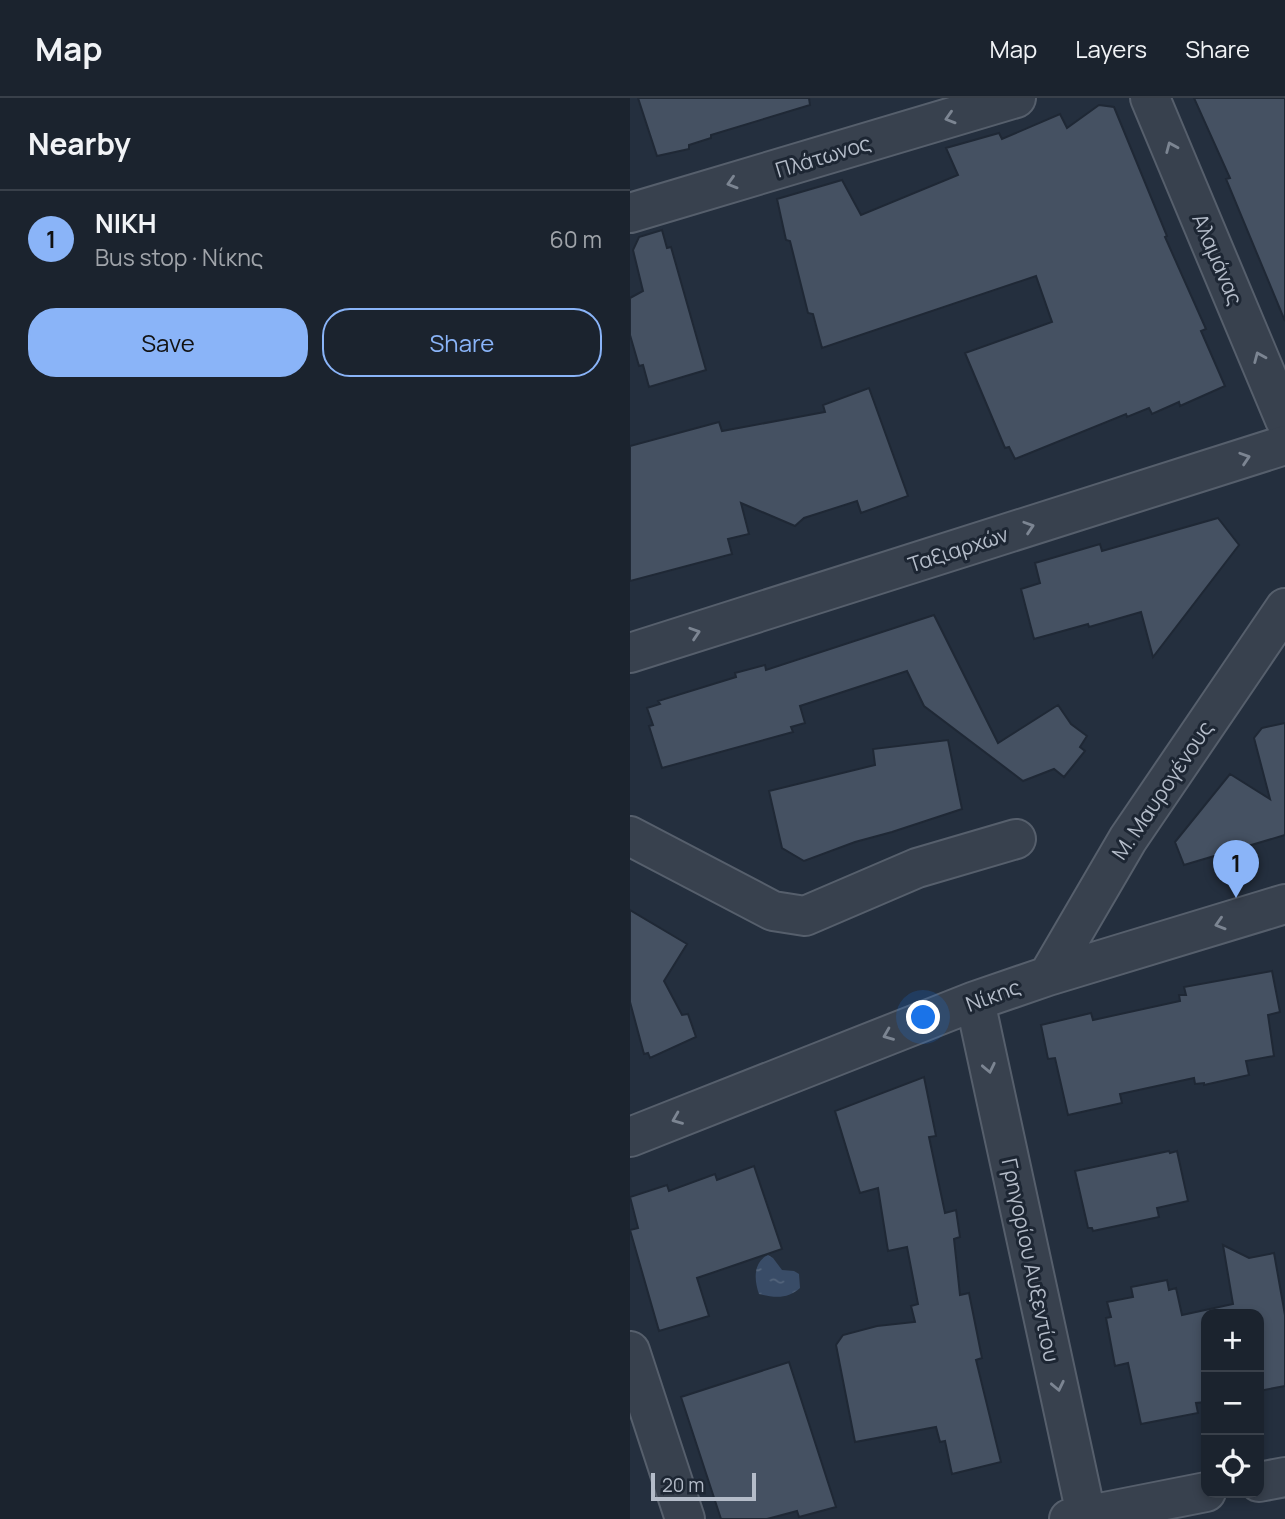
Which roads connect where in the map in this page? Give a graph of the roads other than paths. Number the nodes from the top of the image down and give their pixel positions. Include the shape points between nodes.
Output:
1 (1016, 98) edge
2 (1150, 98) edge
3 (630, 213) edge
4 (1285, 420) edge
5 (1285, 445) edge
6 (1285, 608) edge
7 (630, 653) edge
8 (630, 836) edge
9 (1016, 839) dead end
10 (1285, 904) edge
11 (1048, 976) junction
12 (975, 1001) junction
13 (630, 1137) edge
14 (630, 1350) edge
15 (1285, 1477) edge
16 (1264, 1481) edge
17 (1201, 1493) edge
18 (1081, 1518) edge
19 (684, 1519) edge

1 -> 3 street, Πλάτωνος
4 -> 2 street, Αλαμάνας
7 -> 5 street, Ταξιαρχών
6 - 11 street, Μ. Μαυρογένους via 1128,839
8 - 9 street via 772,911 805,916 917,869
10 -> 11 street, Νίκης
11 - 12 street, Νίκης
12 -> 13 street, Νίκης
12 -> 18 street, Γρηγορίου Αυξεντίου
14 - 19 street
15 - 16 street
17 - 18 street

